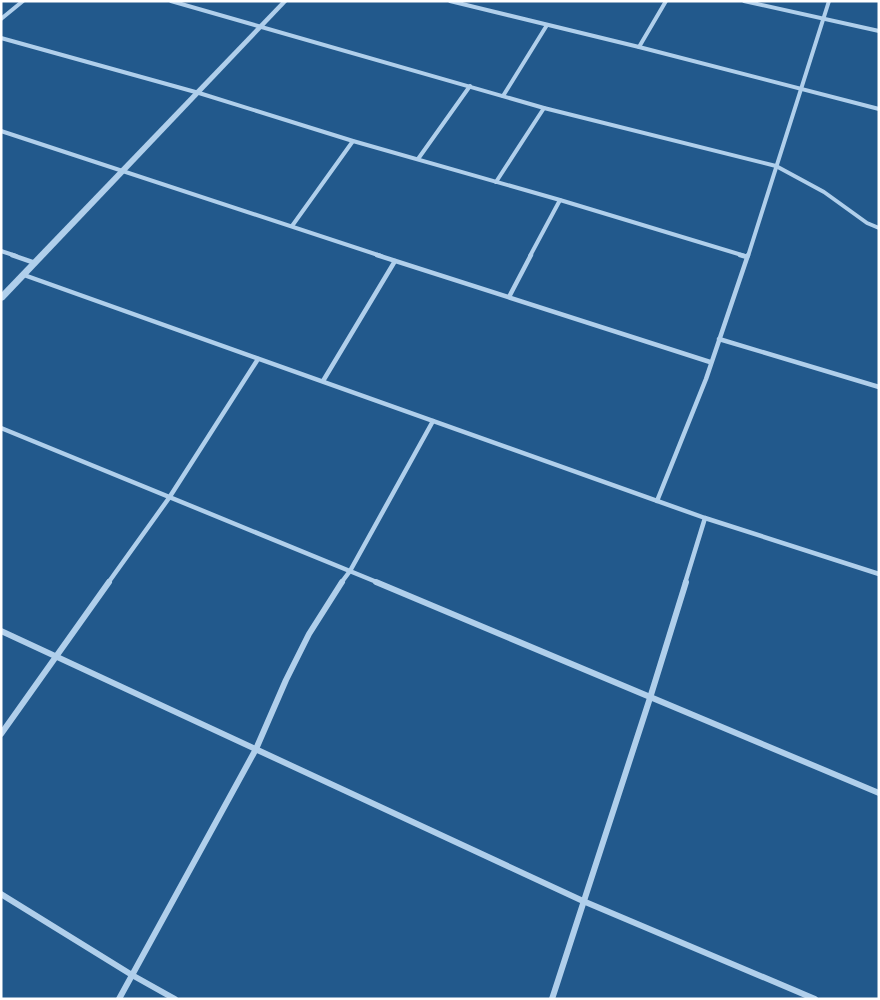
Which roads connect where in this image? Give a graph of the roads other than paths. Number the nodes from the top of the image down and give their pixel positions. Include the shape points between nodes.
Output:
1 (23, 1) edge
2 (171, 1) edge
3 (285, 1) edge
4 (450, 1) edge
5 (666, 1) edge
6 (744, 1) edge
7 (829, 1) edge
8 (463, 3) edge
9 (1, 19) edge
10 (822, 19) junction
11 (547, 25) junction
12 (261, 26) junction
13 (879, 31) edge
14 (1, 38) edge
15 (639, 47) junction
16 (470, 86) junction
17 (799, 88) junction
18 (199, 93) junction
19 (503, 96) junction
20 (544, 108) junction
21 (879, 109) edge
22 (1, 131) edge
23 (353, 141) junction
24 (418, 159) junction
25 (776, 166) junction
26 (122, 172) junction
27 (496, 182) junction
28 (560, 200) junction
29 (292, 226) junction
30 (879, 228) edge
31 (1, 251) edge
32 (747, 257) junction
33 (395, 262) junction
34 (35, 263) junction
35 (24, 275) junction
36 (509, 297) junction
37 (1, 298) edge
38 (719, 339) junction
39 (258, 359) junction
40 (710, 362) junction
41 (323, 381) junction
42 (879, 387) edge
43 (433, 420) junction
44 (1, 428) edge
45 (169, 498) junction
46 (657, 501) junction
47 (705, 518) junction
48 (350, 571) junction
49 (879, 574) edge
50 (1, 630) edge
51 (57, 657) junction
52 (650, 698) junction
53 (1, 734) edge
54 (256, 749) junction
55 (879, 793) edge
56 (1, 894) edge
57 (584, 901) junction
58 (132, 975) junction
59 (120, 999) edge
60 (176, 999) edge
61 (552, 999) edge
62 (815, 999) edge

1 - 9 street
2 - 12 street
3 - 12 street
4 - 8 street
5 - 15 street
6 - 10 street
7 - 10 street
8 - 11 street
10 - 13 street
10 - 17 street
11 - 15 street
11 - 19 street
12 - 16 street
12 - 18 street
14 - 18 street
15 - 17 street
16 - 19 street
16 - 24 street
17 - 21 street
17 - 25 street
18 - 23 street
18 - 26 street
19 - 20 street
20 - 25 street
20 - 27 street
22 - 26 street
23 - 24 street
23 - 29 street
24 - 27 street
25 - 30 street
25 - 32 street
26 - 29 street
26 - 34 street
27 - 28 street
28 - 32 street
28 - 36 street
29 - 33 street
31 - 34 street
32 - 38 street
33 - 36 street
33 - 41 street
34 - 35 street
35 - 37 street
35 - 39 street
36 - 40 street
38 - 40 street
38 - 42 street
39 - 41 street
39 - 45 street
40 - 46 street
41 - 43 street
43 - 46 street
43 - 48 street
44 - 45 street
45 - 48 street
45 - 51 street
46 - 47 street
47 - 49 street
47 - 52 street
48 - 52 street
48 - 54 street via 317,619
50 - 51 street
51 - 53 street
51 - 54 street
52 - 55 street
52 - 57 street
54 - 57 street
54 - 58 street
56 - 58 street
57 - 61 street
57 - 62 street
58 - 59 street
58 - 60 street

